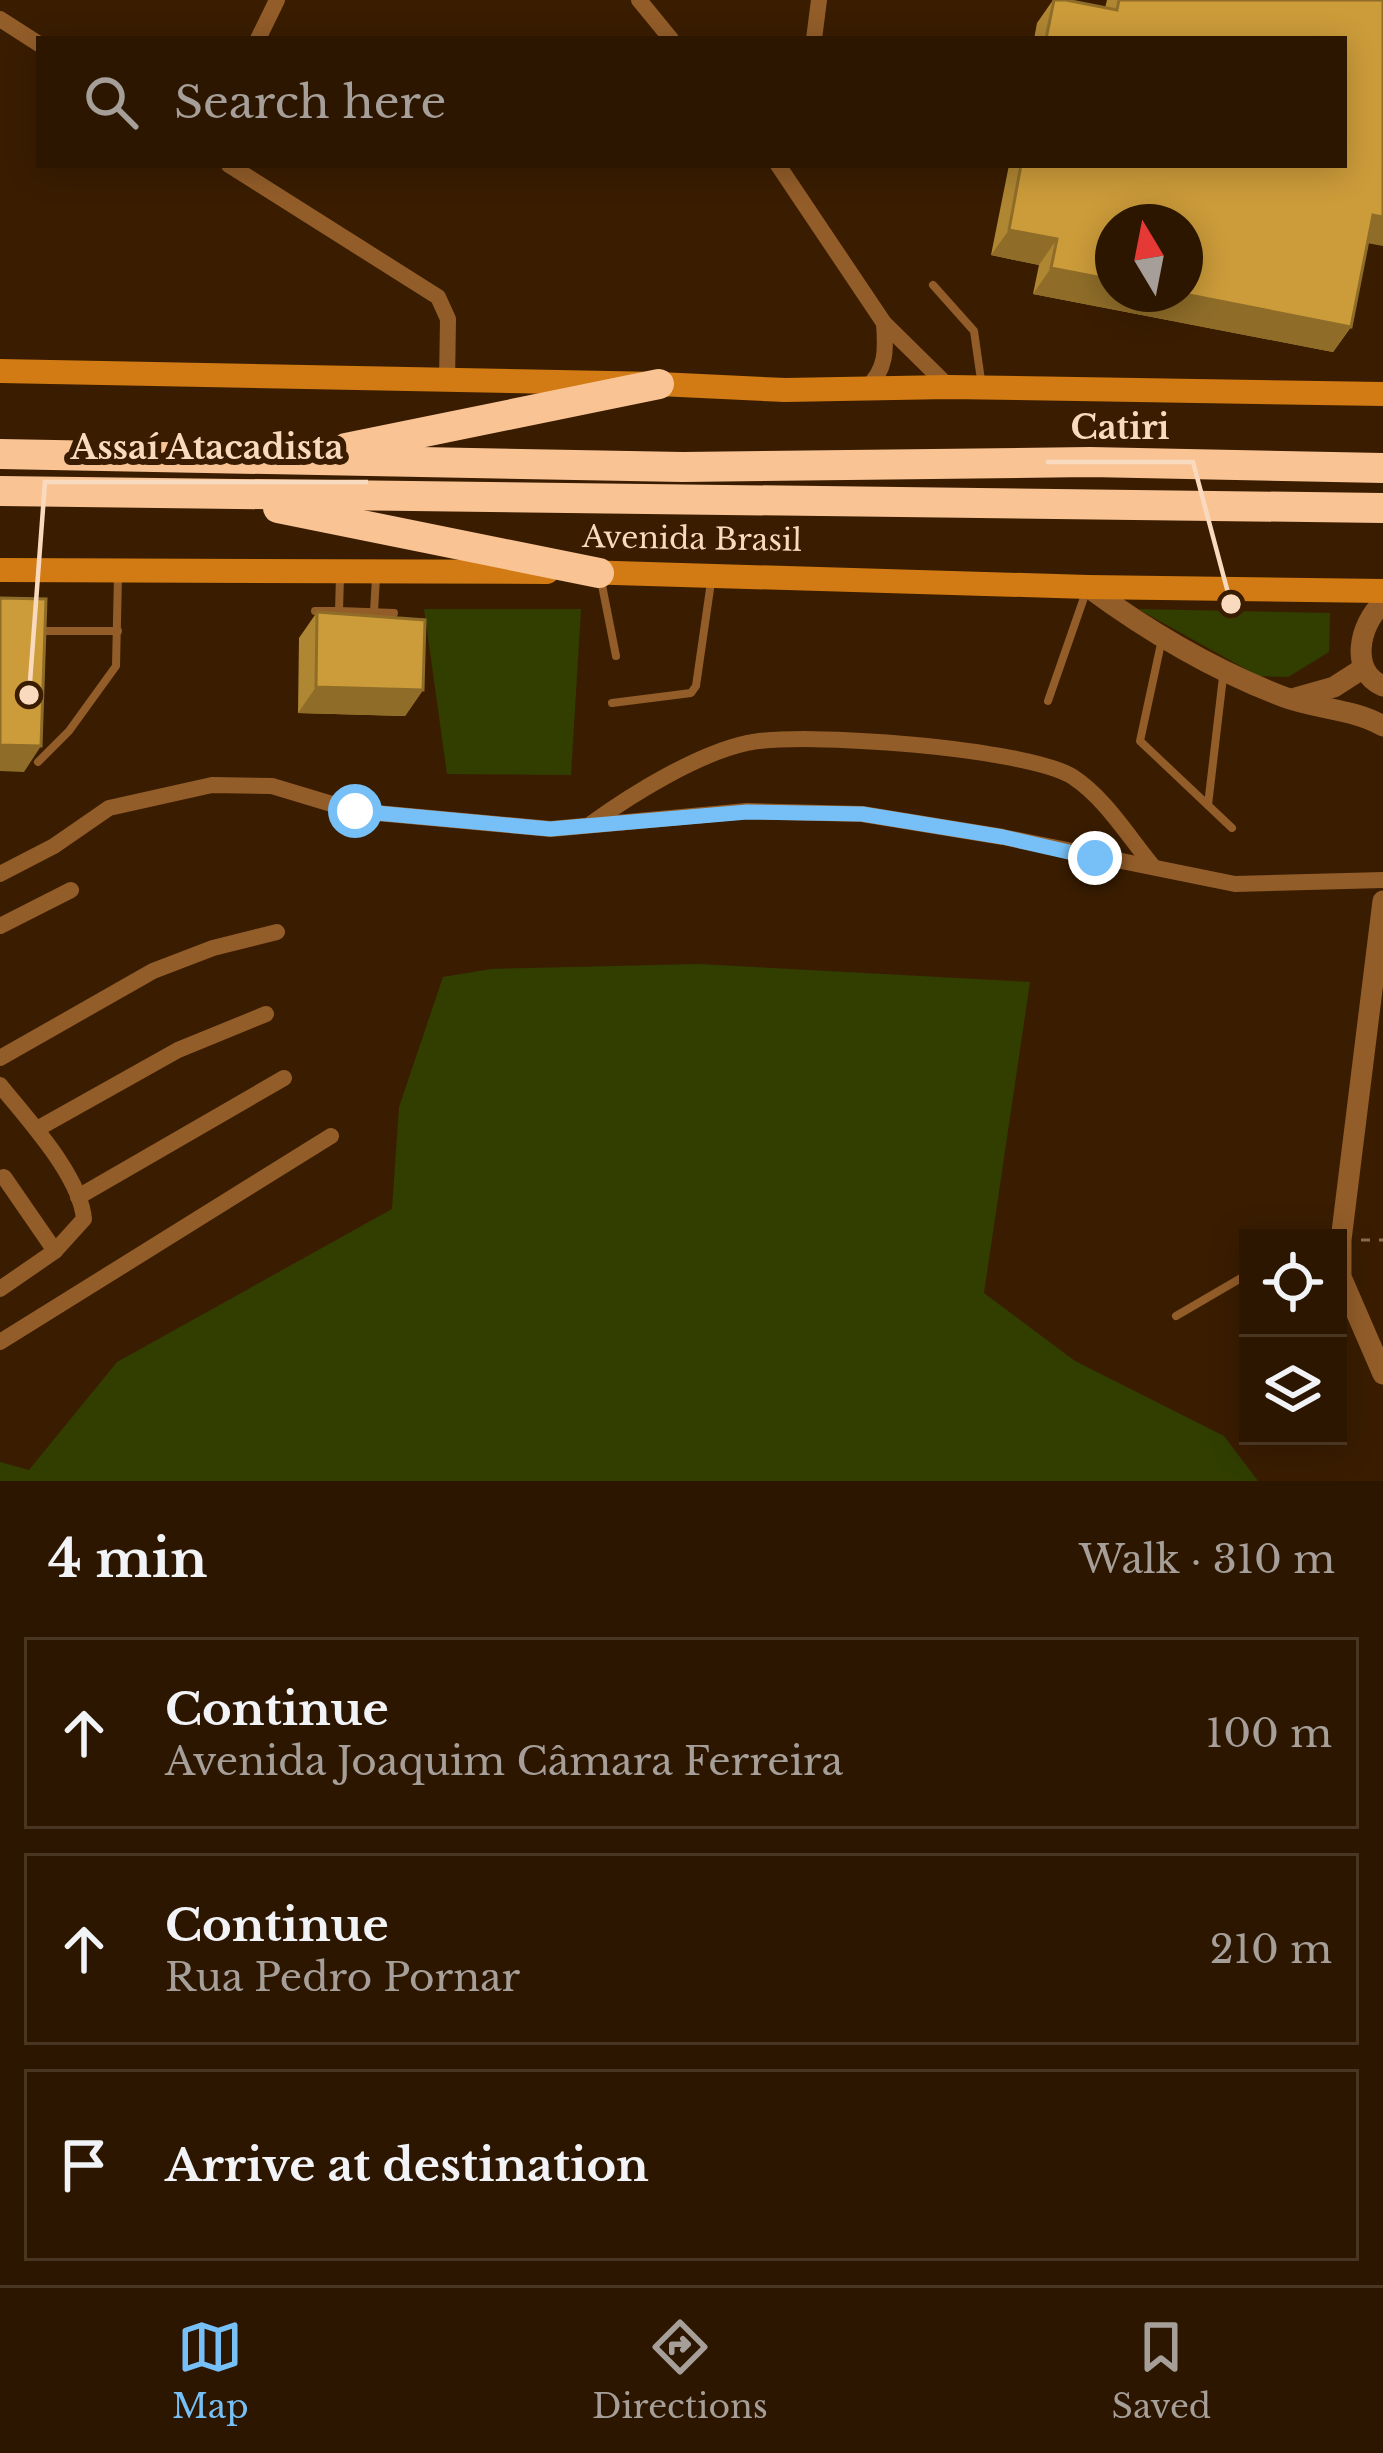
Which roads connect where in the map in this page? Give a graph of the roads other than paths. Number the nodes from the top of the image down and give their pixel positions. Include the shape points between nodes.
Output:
1 (277, 0) edge
2 (639, 0) edge
3 (818, 0) edge
4 (0, 19) edge
5 (259, 36) edge
6 (669, 36) edge
7 (814, 36) edge
8 (36, 42) edge
9 (235, 168) edge
10 (780, 168) edge
11 (933, 285) dead end
12 (884, 323) junction
13 (0, 371) edge
14 (447, 382) junction
15 (659, 384) junction
16 (949, 387) junction
17 (866, 388) junction
18 (981, 388) junction
19 (1383, 394) edge
20 (0, 454) edge
21 (287, 460) junction
22 (1383, 468) edge
23 (0, 491) edge
24 (208, 494) junction
25 (1383, 508) edge
26 (340, 568) junction
27 (376, 569) junction
28 (0, 570) edge
29 (118, 573) junction
30 (599, 573) junction
31 (711, 574) junction
32 (1088, 587) junction
33 (1383, 591) edge
34 (1383, 603) edge
35 (315, 611) edge
36 (339, 611) junction
37 (374, 612) junction
38 (394, 613) edge
39 (118, 631) junction
40 (45, 632) edge
41 (1162, 638) junction
42 (616, 656) dead end
43 (1362, 669) junction
44 (1224, 672) junction
45 (1383, 686) edge
46 (1288, 699) junction
47 (1048, 701) dead end
48 (613, 703) dead end
49 (1383, 726) edge
50 (38, 762) edge
51 (1208, 807) junction
52 (591, 823) junction
53 (1232, 828) dead end
54 (1152, 866) junction
55 (0, 874) edge
56 (1383, 880) edge
57 (71, 890) dead end
58 (1383, 901) edge
59 (0, 926) edge
60 (277, 932) dead end
61 (266, 1014) dead end
62 (0, 1058) edge
63 (284, 1078) dead end
64 (0, 1085) edge
65 (37, 1129) junction
66 (331, 1136) dead end
67 (4, 1177) dead end
68 (78, 1197) junction
69 (1342, 1229) edge
70 (56, 1251) junction
71 (1239, 1279) edge
72 (0, 1289) edge
73 (1347, 1296) edge
74 (1176, 1316) dead end
75 (0, 1342) edge
76 (1383, 1374) edge

1 - 5 street
2 - 6 street
3 - 7 street
4 - 8 street
9 - 14 street via 438,297 448,319
10 - 12 street
11 - 18 lane via 974,331
12 - 16 street
12 - 17 street via 884,363
13 - 14 main road
14 - 15 main road
15 - 17 main road
15 - 21 highway
16 - 17 main road
16 - 18 main road
18 - 19 main road
20 - 21 highway
21 - 22 highway
23 - 24 highway, Avenida Brasil
24 - 25 highway, Avenida Brasil
24 - 30 highway
26 - 27 main road, Avenida Brasil
26 - 29 main road, Avenida Brasil
26 - 36 lane
27 - 30 main road, Avenida Brasil
27 - 37 lane
28 - 29 main road, Avenida Brasil
29 - 39 lane
30 - 31 main road, Avenida Brasil
30 - 42 lane
31 - 32 main road, Avenida Brasil
31 - 48 lane via 691,693
32 - 33 main road, Avenida Brasil
32 - 41 street
32 - 47 lane
34 - 43 street via 1368,622
35 - 36 lane
36 - 37 lane
37 - 38 lane
39 - 40 lane
39 - 50 lane via 116,666
41 - 44 street
41 - 51 lane via 1140,741
43 - 45 street
43 - 46 street via 1334,687
44 - 46 street
44 - 51 lane
46 - 49 street
51 - 53 lane
52 - 54 street via 862,814
52 - 54 street via 741,744 948,748 1069,774
52 - 55 street via 550,829 355,811 272,786 212,785 109,808
54 - 56 street via 1234,884
57 - 59 street
58 - 69 street
60 - 62 street via 153,971
61 - 65 street via 178,1050
63 - 68 street
64 - 65 street
65 - 68 street
66 - 75 street
67 - 70 street
68 - 70 street via 82,1226
70 - 72 street
71 - 74 lane
73 - 76 street

